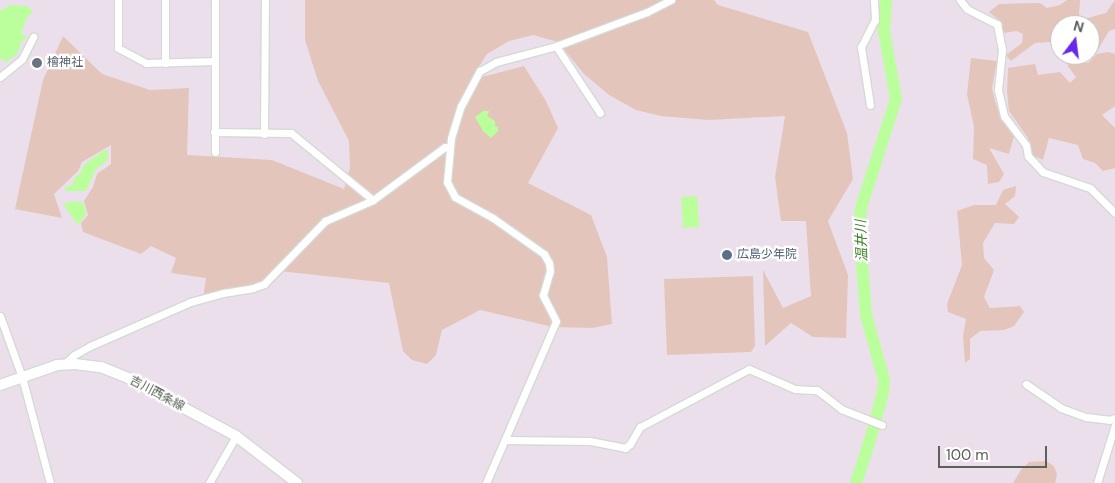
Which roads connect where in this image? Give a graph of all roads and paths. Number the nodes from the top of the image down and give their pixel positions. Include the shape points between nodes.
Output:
1 (118, 0) edge
2 (166, 0) edge
3 (216, 0) edge
4 (265, 0) edge
5 (671, 0) edge
6 (874, 0) edge
7 (960, 0) edge
8 (33, 37) dead end
9 (556, 46) junction
10 (215, 61) junction
11 (165, 62) junction
12 (0, 78) edge
13 (870, 105) dead end
14 (600, 113) dead end
15 (214, 132) junction
16 (264, 134) junction
17 (450, 148) junction
18 (214, 152) dead end
19 (373, 200) junction
20 (1115, 213) edge
21 (0, 316) edge
22 (63, 365) junction
23 (22, 377) junction
24 (0, 384) edge
25 (1026, 384) dead end
26 (1115, 418) edge
27 (882, 425) dead end
28 (1115, 425) edge
29 (236, 436) junction
30 (505, 440) junction
31 (50, 483) edge
32 (209, 483) edge
33 (297, 483) edge
34 (486, 483) edge
35 (1097, 483) edge

1 - 11 street via 118,48 146,63
2 - 11 street
3 - 10 street
4 - 16 street
5 - 9 street
6 - 13 street via 874,20 860,47
7 - 20 street via 967,9 997,24 1002,49 998,90 1004,116 1026,145 1028,156 1042,172 1090,188
8 - 12 street via 22,58
9 - 14 street
9 - 17 street via 496,62 480,71 461,106
10 - 11 street
10 - 15 street
15 - 16 street
15 - 18 street
16 - 19 street via 291,133
17 - 19 street via 445,147
17 - 30 street via 447,182 455,197 493,218 544,254 549,263 543,295 556,321
19 - 22 street via 325,221 264,284 190,302 90,346
21 - 23 street
22 - 23 main road, 吉川西条線
22 - 29 main road, 吉川西条線 via 101,368 128,378
23 - 24 main road, 吉川西条線
23 - 31 street
25 - 26 street via 1061,408 1086,417
27 - 30 street via 841,409 817,390 795,389 749,369 640,427 625,448 590,441
28 - 35 street
29 - 32 street
29 - 33 main road, 吉川西条線
30 - 34 street

